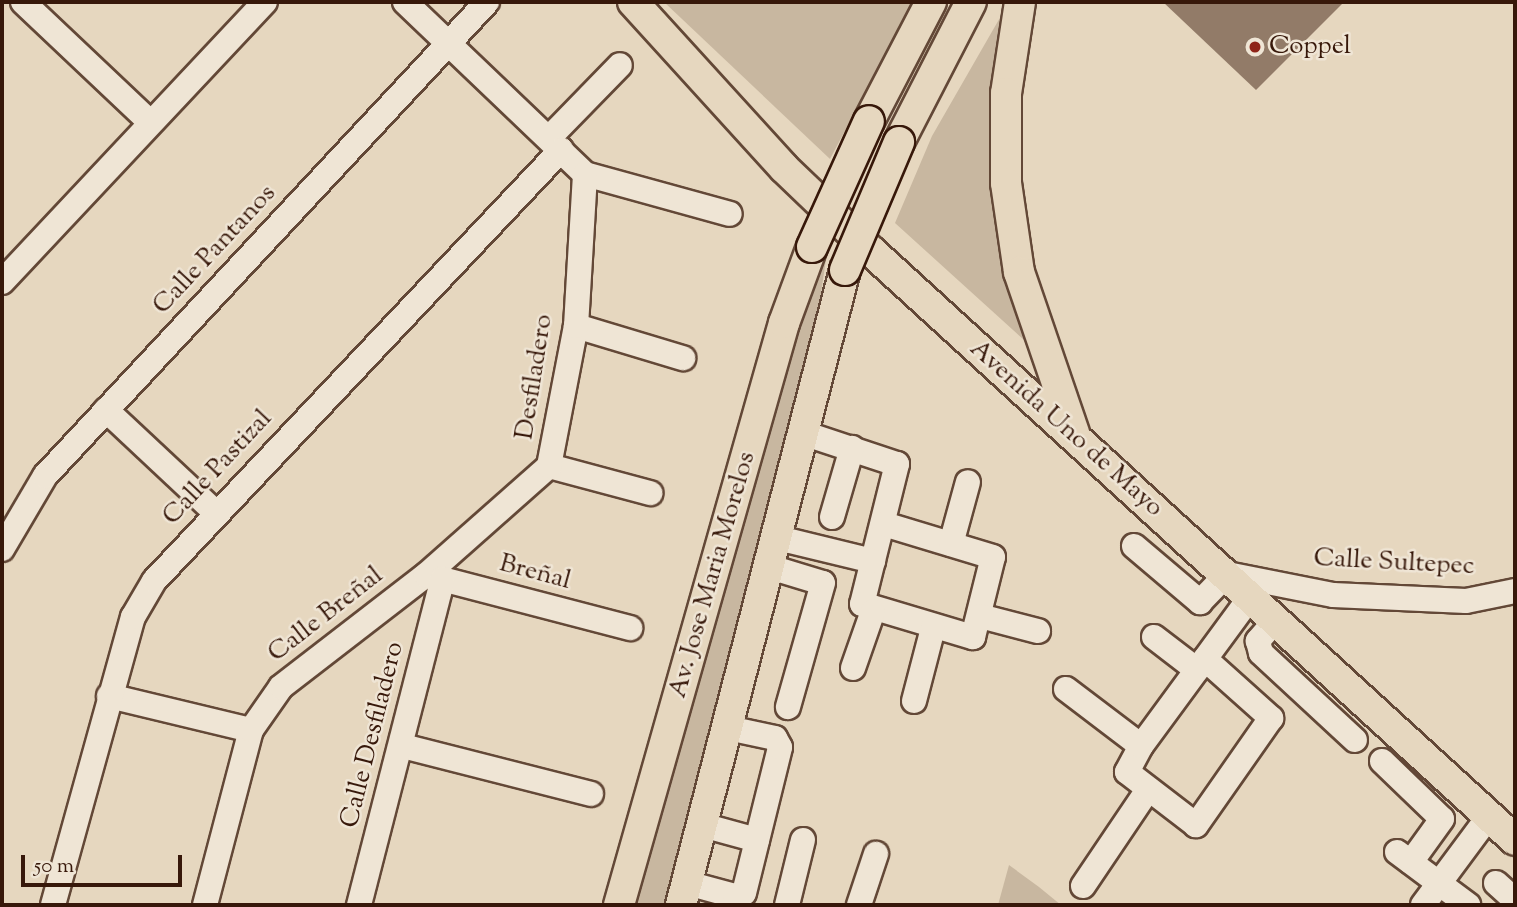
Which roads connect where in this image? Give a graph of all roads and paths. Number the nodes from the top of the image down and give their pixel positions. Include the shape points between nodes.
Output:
1 (23, 2) edge
2 (405, 2) edge
3 (487, 2) edge
4 (633, 2) edge
5 (931, 2) edge
6 (971, 2) edge
7 (1020, 2) edge
8 (252, 6) edge
9 (448, 43) junction
10 (620, 65) dead end
11 (150, 122) junction
12 (555, 143) junction
13 (585, 174) junction
14 (730, 214) dead end
15 (2, 280) edge
16 (576, 327) junction
17 (683, 358) dead end
18 (106, 410) junction
19 (803, 433) junction
20 (1077, 440) junction
21 (852, 448) junction
22 (549, 466) junction
23 (968, 482) dead end
24 (650, 493) dead end
25 (216, 513) junction
26 (832, 517) dead end
27 (884, 524) junction
28 (778, 538) junction
29 (951, 544) junction
30 (1134, 545) dead end
31 (2, 549) edge
32 (873, 561) junction
33 (770, 567) junction
34 (1227, 574) junction
35 (435, 577) junction
36 (1515, 591) edge
37 (1251, 596) junction
38 (873, 611) junction
39 (980, 616) junction
40 (1276, 620) junction
41 (630, 628) dead end
42 (933, 628) junction
43 (1038, 631) dead end
44 (1154, 637) dead end
45 (1201, 665) junction
46 (853, 668) dead end
47 (1066, 688) dead end
48 (109, 696) junction
49 (914, 701) dead end
50 (788, 707) dead end
51 (728, 728) junction
52 (250, 730) junction
53 (1355, 740) dead end
54 (403, 746) junction
55 (1141, 746) junction
56 (1381, 761) dead end
57 (1147, 791) junction
58 (591, 794) dead end
59 (1489, 816) junction
60 (702, 825) junction
61 (757, 839) junction
62 (803, 840) dead end
63 (1515, 840) edge
64 (876, 854) dead end
65 (1440, 883) junction
66 (1496, 883) dead end
67 (1083, 886) dead end
68 (684, 894) edge
69 (1515, 900) edge
70 (53, 905) edge
71 (205, 905) edge
72 (360, 905) edge
73 (619, 905) edge
74 (769, 905) edge
75 (787, 905) edge
76 (859, 905) edge
77 (1423, 905) edge
78 (1468, 905) edge

1 - 11 street
2 - 9 street
3 - 9 street, Calle Pantanos
4 - 20 main road, Avenida Uno de Mayo via 784,168
5 - 73 main road, Av. Jose Maria Morelos, bridge via 811,247 784,323
6 - 19 main road, Av. Jose Maria Morelos, bridge via 899,142 845,270
7 - 20 main road via 1006,93 1006,183 1019,272
8 - 11 street
9 - 12 street
9 - 18 street, Calle Pantanos
10 - 12 street, Calle Pastizal
11 - 15 street
12 - 13 street
12 - 25 street, Calle Pastizal
13 - 14 street
13 - 16 street, Desfiladero
16 - 17 street
16 - 22 street, Desfiladero
18 - 25 street
18 - 31 street, Calle Pantanos via 45,475
19 - 21 street
19 - 28 main road, Av. Jose Maria Morelos
20 - 34 main road, Avenida Uno de Mayo
21 - 26 street
21 - 27 street via 897,464
22 - 24 street
22 - 35 street, Desfiladero
23 - 29 street
25 - 48 street, Calle Pastizal via 154,581 133,617
27 - 29 street
27 - 32 street
28 - 32 street
28 - 33 main road, Av. Jose Maria Morelos
29 - 39 street via 993,557
30 - 34 street via 1200,602
32 - 38 street via 862,600
33 - 50 street via 823,583
33 - 51 main road, Av. Jose Maria Morelos
34 - 36 street, Calle Sultepec via 1346,596 1466,601
34 - 37 main road, Avenida Uno de Mayo
35 - 41 street, Breñal
35 - 52 street, Calle Breñal via 281,687
35 - 54 street, Calle Desfiladero
37 - 40 main road, Avenida Uno de Mayo
37 - 45 street
38 - 42 street
38 - 46 street
39 - 42 street via 973,637
39 - 43 street
40 - 53 street via 1258,641 1261,653
40 - 59 main road, Avenida Uno de Mayo
42 - 49 street
44 - 45 street
45 - 55 street
45 - 57 street via 1266,711 1270,726 1203,821 1189,822
47 - 55 street
48 - 52 street
48 - 70 street, Calle Pastizal
51 - 60 main road, Av. Jose Maria Morelos
51 - 61 street via 779,741
52 - 71 street, Calle Breñal
54 - 58 street
54 - 72 street, Calle Desfiladero
55 - 57 street via 1127,772
56 - 65 street via 1441,819 1404,857
57 - 67 street
59 - 63 main road, Avenida Uno de Mayo
59 - 65 street
60 - 61 street
60 - 68 main road, Av. Jose Maria Morelos
61 - 68 street via 740,896
62 - 75 street
64 - 76 street
65 - 77 street
65 - 78 street
66 - 69 street
74 - 75 street

